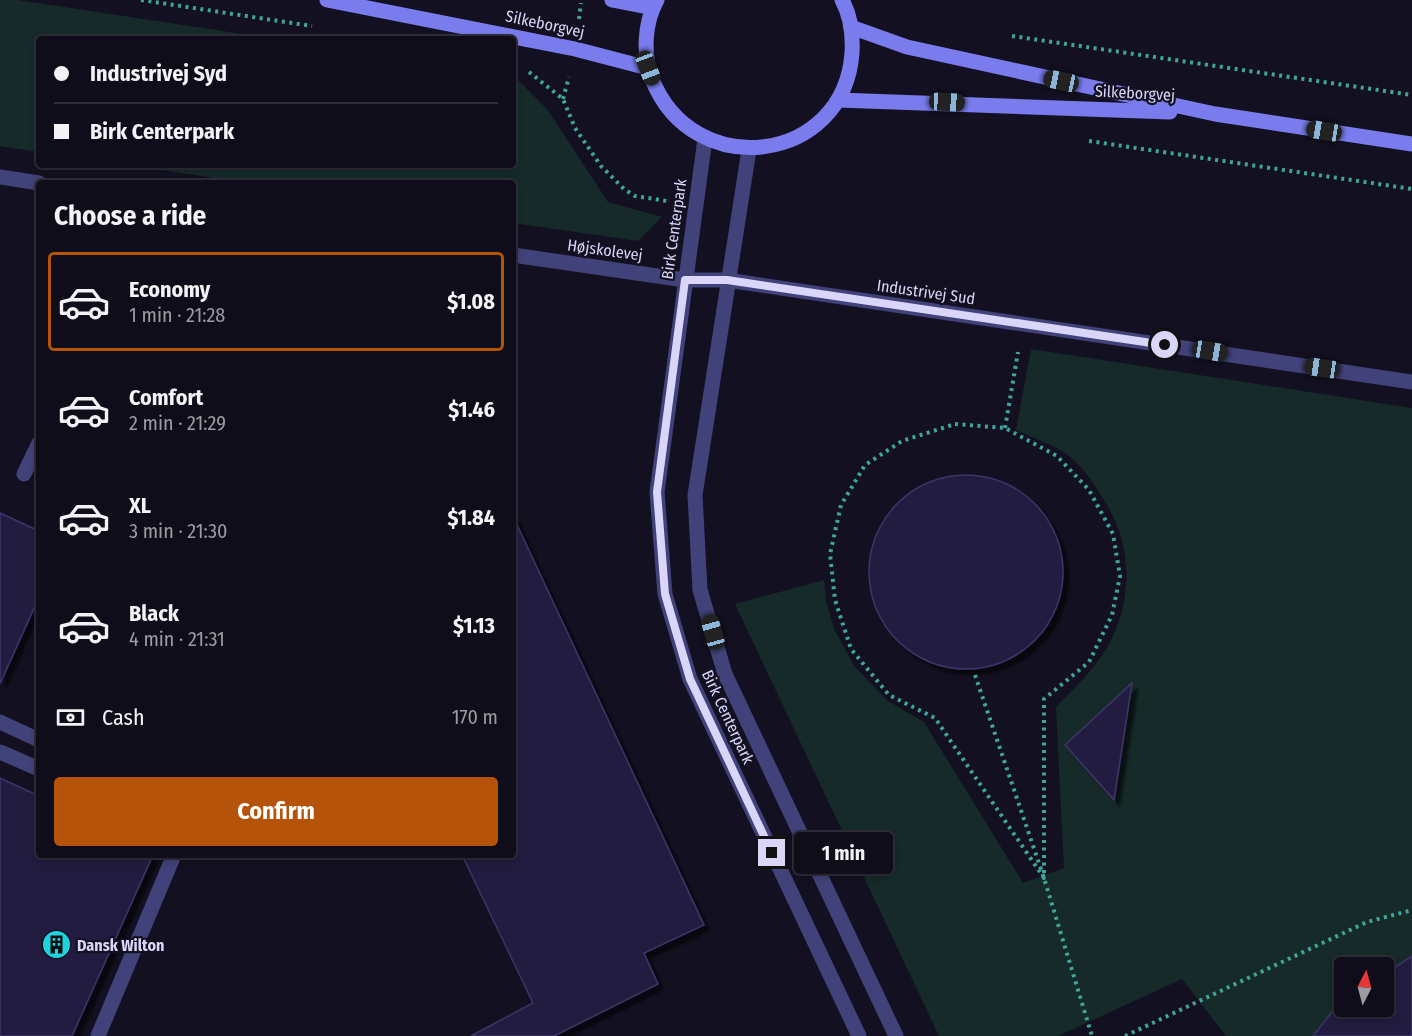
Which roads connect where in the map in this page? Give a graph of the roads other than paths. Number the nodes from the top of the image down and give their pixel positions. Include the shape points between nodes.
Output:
1 (327, 0) edge
2 (612, 0) edge
3 (842, 0) edge
4 (655, 4) edge
5 (851, 27) junction
6 (512, 36) edge
7 (516, 37) edge
8 (648, 68) junction
9 (838, 100) junction
10 (1215, 114) junction
11 (705, 139) junction
12 (1412, 144) edge
13 (749, 150) junction
14 (0, 177) edge
15 (36, 183) edge
16 (516, 255) edge
17 (685, 280) junction
18 (727, 280) junction
19 (1412, 382) edge
20 (36, 449) edge
21 (24, 474) dead end
22 (0, 722) edge
23 (36, 739) edge
24 (0, 752) edge
25 (36, 768) edge
26 (173, 858) edge
27 (98, 1036) edge
28 (859, 1036) edge
29 (896, 1036) edge

1 - 6 main road, Silkeborgvej
2 - 4 main road
3 - 5 main road
4 - 8 main road via 646,35
5 - 9 main road via 850,70
5 - 10 main road, Silkeborgvej via 907,47
7 - 8 main road, Silkeborgvej
8 - 11 main road via 660,99 680,123
9 - 10 main road, Silkeborgvej
9 - 13 main road via 808,131 774,147
10 - 12 main road, Silkeborgvej
11 - 13 main road
11 - 17 street, Birk Centerpark
13 - 18 street, Birk Centerpark
14 - 15 street
16 - 17 street, Højskolevej
17 - 18 street, Højskolevej
17 - 28 street, Birk Centerpark via 657,492 665,594 690,679
18 - 19 street, Industrivej Sud
18 - 29 street, Birk Centerpark via 695,495 700,590 725,674
20 - 21 street
22 - 23 street
24 - 25 street
26 - 27 street

